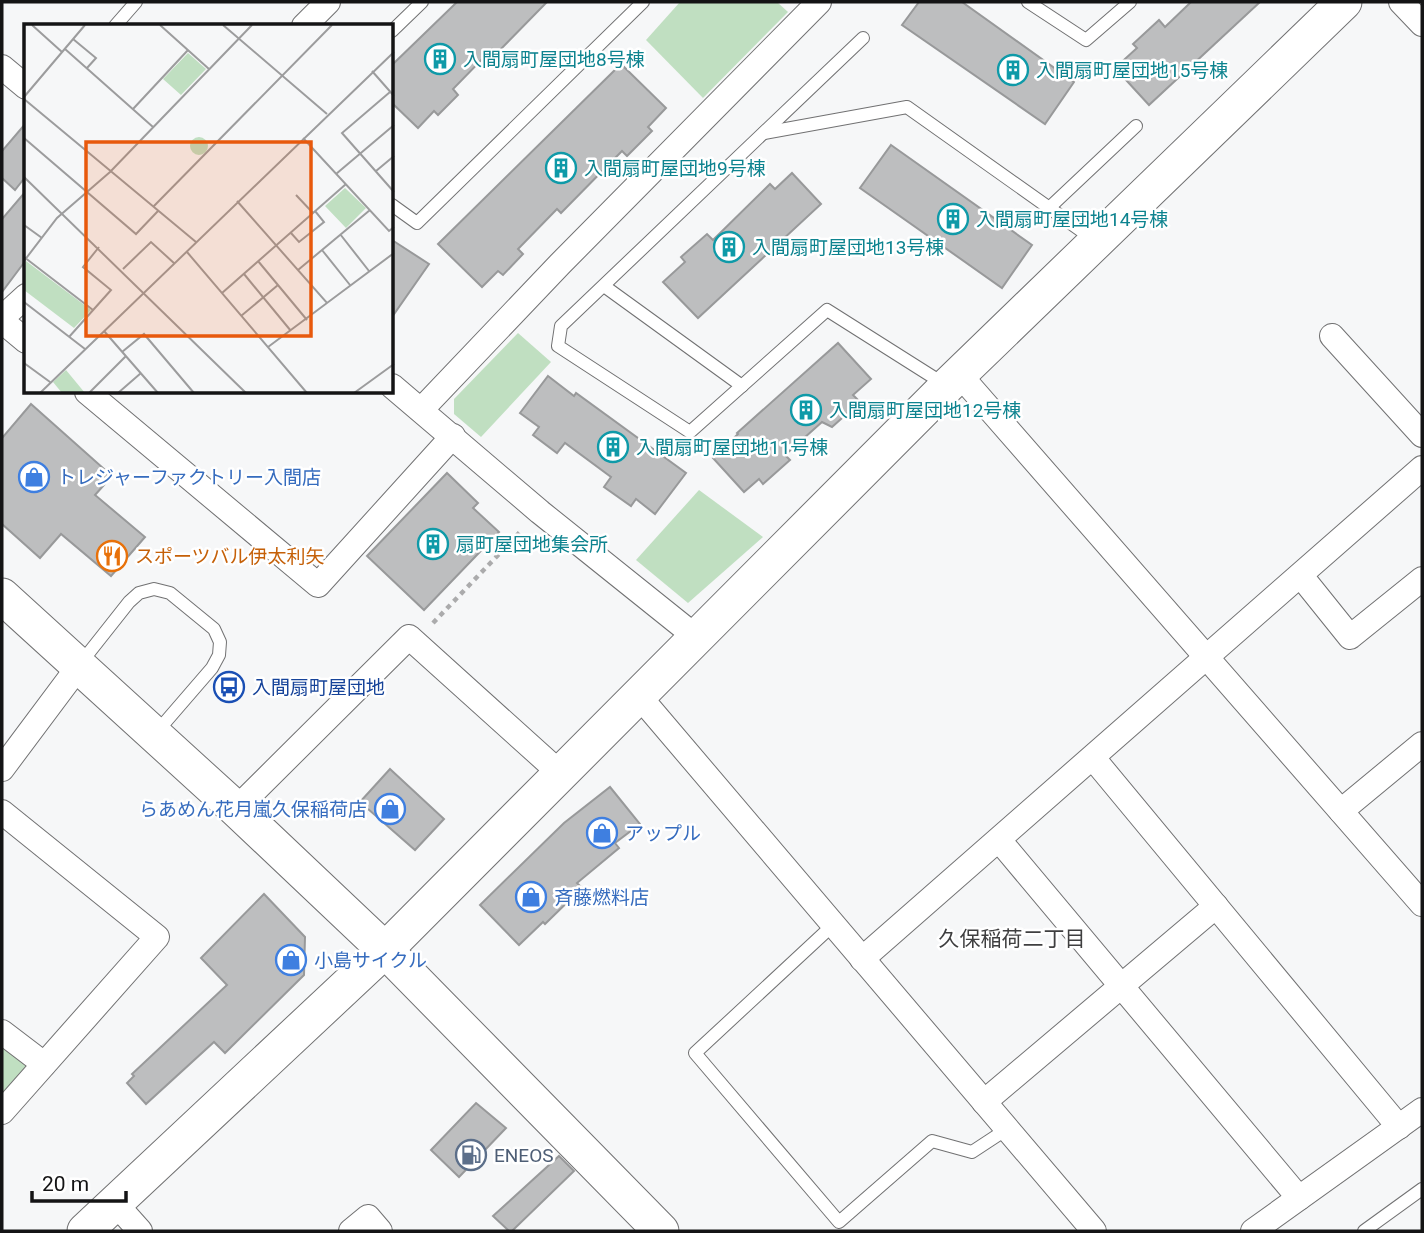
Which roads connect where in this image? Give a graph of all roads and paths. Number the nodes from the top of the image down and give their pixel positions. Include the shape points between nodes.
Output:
1 (135, 2) edge
2 (328, 2) edge
3 (422, 2) edge
4 (643, 2) edge
5 (819, 2) edge
6 (1028, 2) edge
7 (1130, 2) edge
8 (1344, 2) edge
9 (1401, 2) edge
10 (117, 24) edge
11 (306, 24) edge
12 (1422, 24) edge
13 (394, 29) edge
14 (863, 38) dead end
15 (2, 67) edge
16 (24, 85) edge
17 (1136, 125) dead end
18 (764, 133) junction
19 (394, 206) edge
20 (1049, 208) junction
21 (1096, 242) junction
22 (604, 286) junction
23 (24, 298) edge
24 (2, 319) edge
25 (1332, 336) dead end
26 (24, 339) edge
27 (953, 380) junction
28 (742, 386) junction
29 (394, 388) edge
30 (89, 394) edge
31 (421, 410) junction
32 (1422, 435) edge
33 (453, 436) junction
34 (1422, 468) edge
35 (540, 512) junction
36 (1301, 576) junction
37 (1422, 579) edge
38 (2, 596) edge
39 (696, 636) junction
40 (415, 641) junction
41 (1207, 658) junction
42 (79, 666) junction
43 (639, 696) junction
44 (155, 734) junction
45 (1422, 744) edge
46 (1093, 758) junction
47 (2, 769) edge
48 (561, 774) junction
49 (236, 809) junction
50 (1341, 811) junction
51 (2, 812) edge
52 (999, 839) junction
53 (1422, 904) edge
54 (1216, 906) junction
55 (833, 925) junction
56 (385, 950) junction
57 (862, 959) junction
58 (1121, 986) junction
59 (2, 1032) edge
60 (44, 1064) junction
61 (984, 1102) junction
62 (1422, 1110) edge
63 (2, 1112) edge
64 (1399, 1127) junction
65 (1007, 1129) junction
66 (1422, 1189) edge
67 (1300, 1198) junction
68 (115, 1203) junction
69 (85, 1231) edge
70 (140, 1231) edge
71 (351, 1231) edge
72 (380, 1231) edge
73 (661, 1231) edge
74 (1094, 1231) edge
75 (1254, 1231) edge
76 (1364, 1231) edge

1 - 10 lane
2 - 11 street
3 - 13 lane
4 - 19 lane via 417,223
5 - 31 street
6 - 7 lane via 1086,40
8 - 21 street
9 - 12 street
14 - 18 lane
15 - 16 street
17 - 20 lane
18 - 20 lane via 907,107
18 - 22 lane
20 - 21 lane
21 - 27 street
22 - 28 lane
22 - 28 lane via 561,326 558,346 690,432
23 - 24 street
24 - 26 street
25 - 32 street
27 - 28 lane via 827,310
27 - 39 street
27 - 41 street
29 - 31 street
30 - 33 street via 317,584
31 - 33 street
33 - 35 street
34 - 36 street
35 - 39 street
35 - 40 path
36 - 37 street via 1350,636
36 - 41 street
38 - 42 street
39 - 43 street
40 - 48 street
40 - 49 street via 410,636
41 - 46 street
41 - 50 street
42 - 44 street
42 - 44 lane via 139,593 154,589 170,593 214,629 220,642 216,662
42 - 47 street
43 - 48 street
43 - 55 street
44 - 49 street
45 - 50 street
46 - 52 street
46 - 54 street
48 - 56 street
49 - 56 street
50 - 53 street
51 - 60 street via 157,937
52 - 57 street
52 - 58 street
54 - 58 street
54 - 64 street
55 - 57 street
55 - 65 lane via 695,1053 839,1222 932,1141 972,1152
56 - 68 street
56 - 73 street
57 - 61 street
58 - 61 street
58 - 67 street
59 - 60 street
60 - 63 street
61 - 65 street
62 - 64 street
64 - 67 street
65 - 74 street
66 - 76 lane
67 - 75 street
68 - 69 street
68 - 70 street
71 - 72 street via 368,1217

